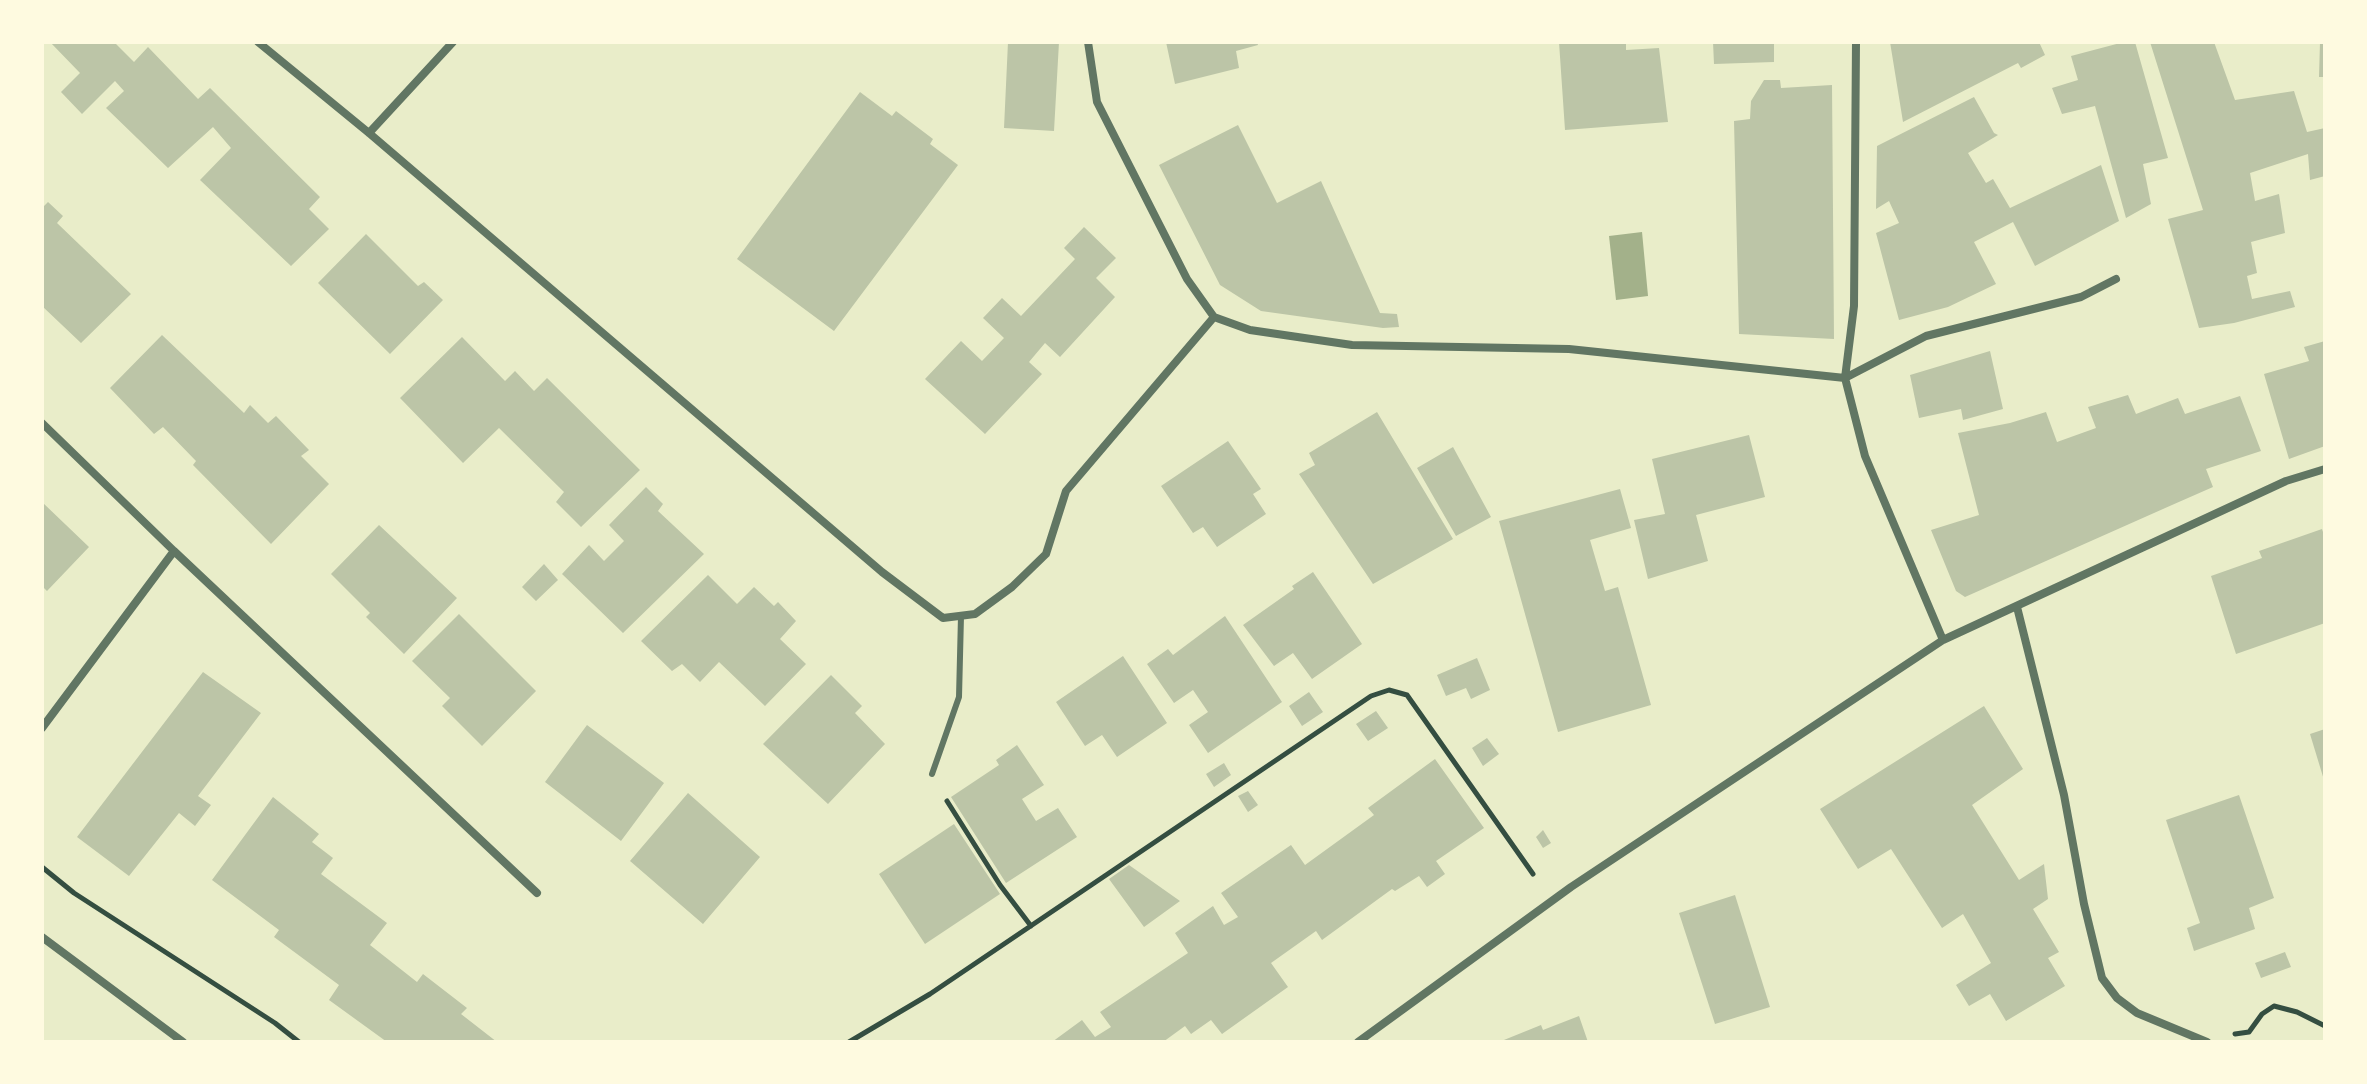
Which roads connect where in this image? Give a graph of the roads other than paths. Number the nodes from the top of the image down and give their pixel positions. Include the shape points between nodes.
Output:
1 (258, 42) edge
2 (453, 42) edge
3 (1088, 42) edge
4 (1856, 42) edge
5 (369, 133) junction
6 (2116, 279) dead end
7 (1214, 317) junction
8 (1845, 378) junction
9 (42, 423) edge
10 (2325, 469) edge
11 (174, 551) junction
12 (2017, 607) junction
13 (961, 616) junction
14 (1943, 640) junction
15 (42, 728) edge
16 (932, 774) road end
17 (537, 893) dead end
18 (42, 937) edge
19 (183, 1042) edge
20 (1358, 1042) edge
21 (2207, 1042) edge

1 - 5 street
2 - 5 street
3 - 7 street via 1097,102 1187,279
4 - 8 street via 1854,306
5 - 13 street via 882,572 943,618
6 - 8 street via 2081,297 1926,336
7 - 8 street via 1250,330 1352,345 1569,349
7 - 13 street via 1066,491 1046,554 975,614
8 - 14 street via 1865,456
9 - 11 street
10 - 12 street via 2286,481
11 - 15 street
11 - 17 street
12 - 14 street
12 - 21 street via 2102,978 2137,1013
13 - 16 lane via 959,697
14 - 20 street via 1552,901
18 - 19 street

